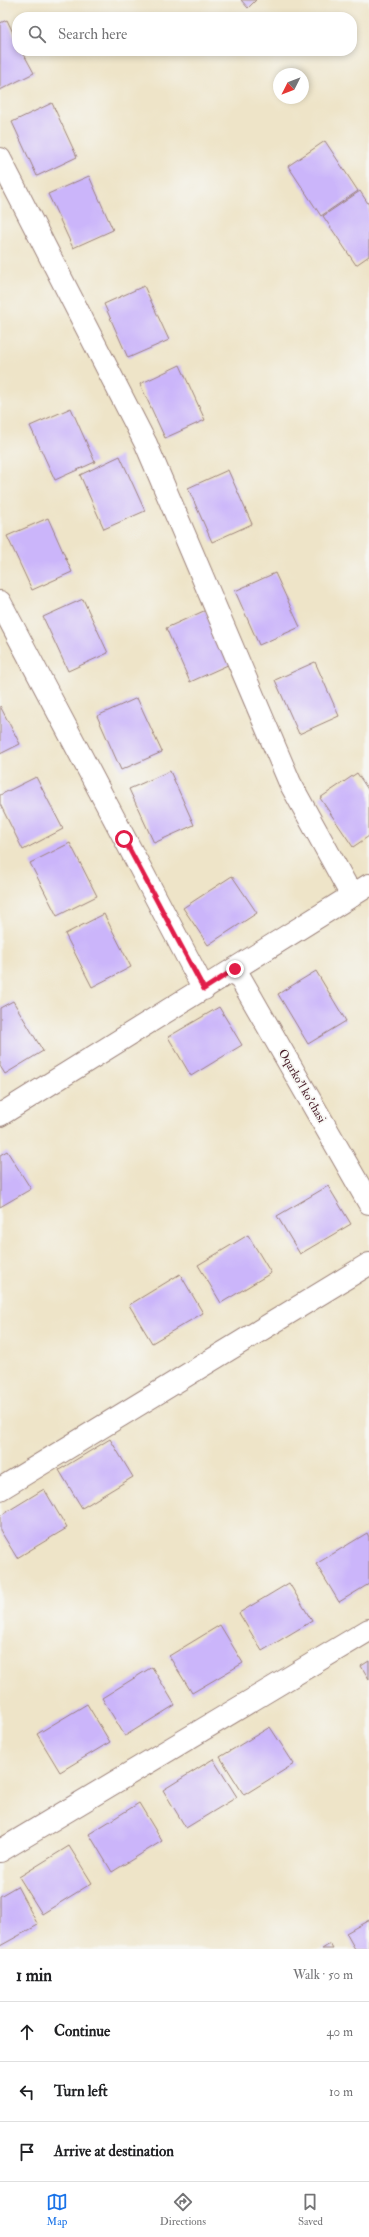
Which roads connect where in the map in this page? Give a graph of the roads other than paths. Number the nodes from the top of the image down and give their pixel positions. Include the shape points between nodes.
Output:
1 (0, 159) edge
2 (0, 602) edge
3 (360, 891) edge
4 (235, 969) junction
5 (204, 989) junction
6 (0, 1115) edge
7 (369, 1203) edge
8 (369, 1264) edge
9 (0, 1489) edge
10 (369, 1630) edge
11 (0, 1852) edge

1 - 3 street via 146,444 290,783
2 - 5 street
3 - 4 street
4 - 5 street
4 - 7 street, Oqarko'l ko'chasi
5 - 6 street
8 - 9 street
10 - 11 street

